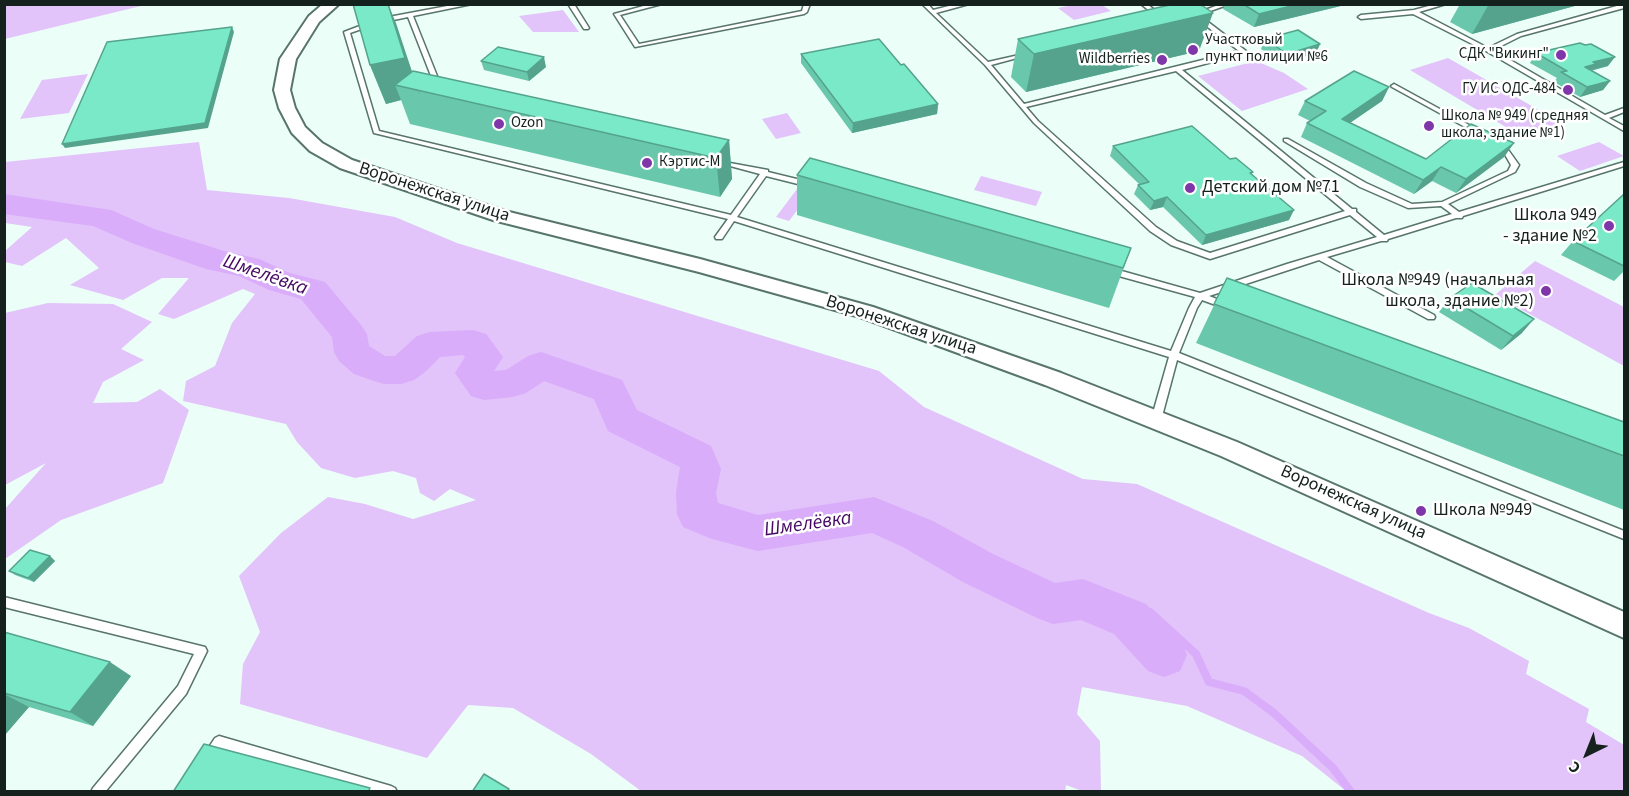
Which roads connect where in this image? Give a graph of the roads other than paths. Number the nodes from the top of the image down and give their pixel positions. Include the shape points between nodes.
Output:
1 (332, 4) edge
2 (470, 4) edge
3 (571, 4) edge
4 (660, 4) edge
5 (807, 4) edge
6 (924, 4) edge
7 (967, 4) edge
8 (1143, 4) edge
9 (1228, 4) edge
10 (1444, 4) edge
11 (1624, 6) edge
12 (931, 12) junction
13 (1414, 12) junction
14 (410, 15) junction
15 (1195, 15) junction
16 (1185, 17) edge
17 (1361, 17) dead end
18 (1155, 24) edge
19 (586, 28) dead end
20 (1488, 50) junction
21 (1032, 53) edge
22 (987, 64) junction
23 (1177, 69) junction
24 (1394, 86) dead end
25 (439, 90) edge
26 (1022, 106) junction
27 (1624, 110) edge
28 (1605, 117) junction
29 (1624, 129) edge
30 (1286, 140) dead end
31 (716, 161) edge
32 (1624, 164) edge
33 (765, 172) junction
34 (816, 187) edge
35 (1443, 204) junction
36 (1353, 211) junction
37 (1459, 216) junction
38 (732, 218) junction
39 (719, 237) dead end
40 (1384, 239) junction
41 (1320, 257) junction
42 (1099, 267) edge
43 (1200, 296) junction
44 (1233, 309) edge
45 (1431, 317) dead end
46 (1174, 355) junction
47 (1156, 420) junction
48 (1624, 535) edge
49 (4, 602) edge
50 (1624, 625) edge
51 (199, 772) edge
52 (97, 792) edge
53 (391, 792) edge

1 - 47 street, Воронежская улица via 314,19 288,59 282,90 298,129 332,157 500,216 866,312
2 - 14 lane
3 - 19 lane
4 - 5 lane via 617,14 637,46 804,12
6 - 12 lane
7 - 12 lane
8 - 18 lane via 1166,22
9 - 15 lane
10 - 13 lane
11 - 20 lane via 1518,35
12 - 22 lane
13 - 17 lane
13 - 20 lane
14 - 25 lane
14 - 38 lane via 347,32 376,132
15 - 16 lane
15 - 23 lane via 1244,52
20 - 28 lane
21 - 22 lane
22 - 26 lane
23 - 26 lane
23 - 36 lane
24 - 35 lane via 1490,139 1507,152 1515,165 1511,172
26 - 36 lane via 1153,229 1174,243 1210,256
27 - 28 lane
28 - 29 lane
30 - 35 lane via 1411,206
31 - 33 lane
32 - 37 lane
33 - 34 lane
33 - 38 lane
35 - 37 lane
36 - 40 lane
37 - 40 lane
38 - 39 lane
38 - 46 lane
40 - 41 lane
41 - 43 lane
41 - 45 lane
42 - 43 lane
43 - 44 lane
43 - 46 lane
46 - 47 lane
46 - 48 lane
47 - 50 street, Воронежская улица
49 - 52 lane via 201,651 182,690
51 - 53 lane via 219,742

